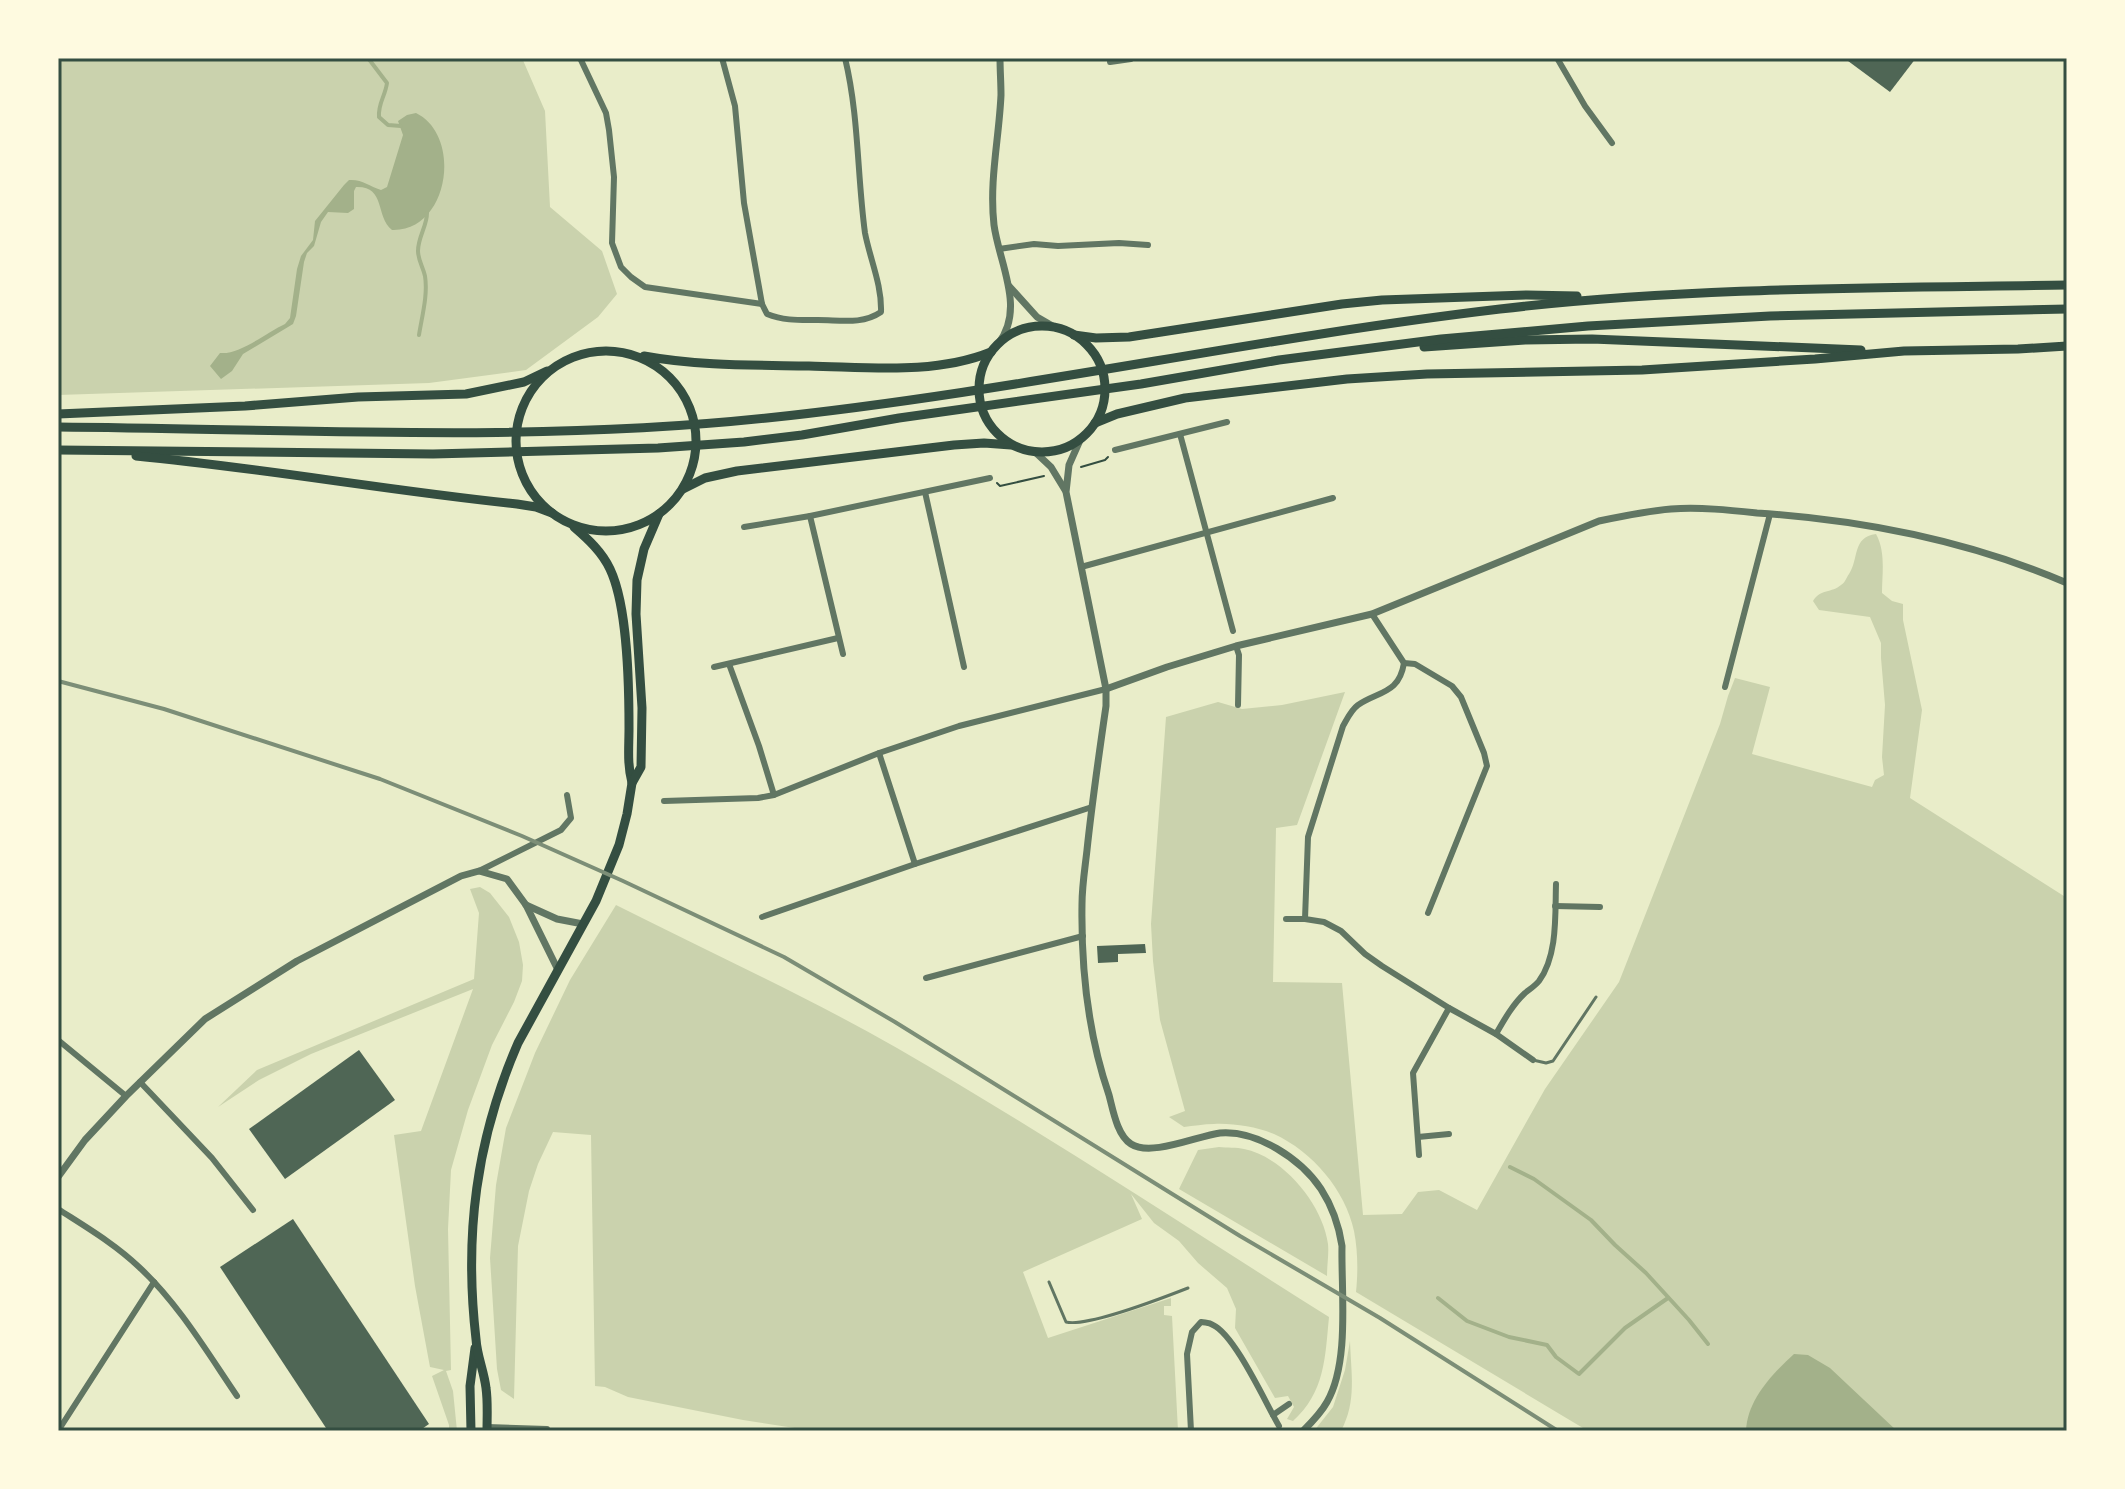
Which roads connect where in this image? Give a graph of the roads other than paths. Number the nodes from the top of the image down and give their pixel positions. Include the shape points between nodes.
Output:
1 (580, 58) edge
2 (722, 58) edge
3 (845, 58) edge
4 (1000, 58) edge
5 (1557, 58) edge
6 (1131, 59) edge
7 (1110, 60) edge
8 (1112, 71) dead end
9 (1612, 143) dead end
10 (1148, 245) dead end
11 (999, 249) junction
12 (2067, 285) edge
13 (1009, 286) junction
14 (1621, 297) junction
15 (762, 304) junction
16 (2067, 309) edge
17 (1056, 328) junction
18 (1074, 335) junction
19 (998, 344) junction
20 (2067, 346) edge
21 (1349, 350) junction
22 (1904, 351) junction
23 (625, 352) junction
24 (991, 352) junction
25 (547, 371) junction
26 (58, 414) edge
27 (1227, 422) dead end
28 (1095, 423) junction
29 (58, 427) edge
30 (1180, 434) junction
31 (1081, 438) junction
32 (1014, 446) junction
33 (58, 450) edge
34 (75, 450) junction
35 (1115, 450) road end
36 (1034, 451) junction
37 (990, 478) road end
38 (682, 490) junction
39 (925, 492) junction
40 (1066, 492) junction
41 (1333, 498) dead end
42 (552, 513) junction
43 (659, 514) junction
44 (1770, 514) junction
45 (810, 516) junction
46 (572, 525) junction
47 (744, 527) dead end
48 (1206, 533) junction
49 (1081, 567) junction
50 (2067, 583) edge
51 (1372, 614) junction
52 (1233, 631) dead end
53 (838, 638) junction
54 (1236, 646) junction
55 (843, 654) dead end
56 (1404, 663) junction
57 (729, 664) junction
58 (714, 667) dead end
59 (964, 667) dead end
60 (1725, 687) dead end
61 (1106, 689) junction
62 (1238, 705) dead end
63 (879, 753) junction
64 (632, 783) junction
65 (567, 795) dead end
66 (774, 795) junction
67 (664, 801) dead end
68 (1092, 807) junction
69 (915, 864) junction
70 (479, 871) junction
71 (1556, 884) dead end
72 (526, 905) junction
73 (1555, 906) junction
74 (1600, 907) dead end
75 (1428, 913) dead end
76 (762, 917) dead end
77 (1286, 919) dead end
78 (1305, 919) junction
79 (583, 924) junction
80 (1083, 936) junction
81 (558, 970) junction
82 (926, 978) dead end
83 (1596, 997) dead end
84 (1449, 1008) junction
85 (1496, 1034) junction
86 (58, 1040) edge
87 (1533, 1060) joint
88 (140, 1082) junction
89 (126, 1096) junction
90 (1449, 1134) dead end
91 (1418, 1137) junction
92 (1419, 1155) dead end
93 (58, 1177) edge
94 (58, 1209) edge
95 (253, 1210) dead end
96 (154, 1282) junction
97 (1049, 1282) dead end
98 (1188, 1288) dead end
99 (476, 1341) junction
100 (237, 1396) dead end
101 (1289, 1404) dead end
102 (1273, 1415) junction
103 (1279, 1426) dead end
104 (487, 1429) edge
105 (547, 1429) dead end
106 (58, 1431) edge
107 (471, 1431) edge
108 (1191, 1431) edge
109 (1303, 1431) edge

1 - 15 street via 606,113 614,177 612,243 621,267 645,287
2 - 15 street via 735,106 744,203
3 - 15 street via 853,89 866,235 881,312 839,322 778,318 767,314
4 - 11 street via 993,184
5 - 9 street
6 - 7 street
7 - 8 street
10 - 11 street via 1034,244
11 - 13 street
12 - 14 main road
13 - 17 street via 1037,317
13 - 19 street via 1009,321
14 - 18 main road via 1382,300 1129,337
14 - 29 main road via 1443,316 764,418 543,432
16 - 21 main road via 1617,324
17 - 18 main road
17 - 19 main road via 1023,329
18 - 28 main road via 1095,356 1104,379
19 - 24 main road
20 - 22 main road
21 - 22 main road via 1592,339
21 - 34 main road via 744,442 433,454
22 - 28 main road via 1642,370 1347,379 1185,398
23 - 24 main road via 691,363 893,368 960,362
23 - 25 main road via 589,351
23 - 38 main road via 666,373 692,412 695,457
24 - 32 main road via 980,375 979,399 987,420
25 - 26 main road via 524,382 466,394
25 - 42 main road via 529,392 517,420 515,445 530,491
27 - 30 street
28 - 31 main road
30 - 35 street
30 - 48 street
31 - 36 main road via 1063,448
31 - 40 street via 1071,459
32 - 36 main road
32 - 38 main road via 984,443 904,450 717,475
33 - 34 main road
34 - 42 main road via 252,468
36 - 40 street
37 - 39 street
38 - 43 main road
39 - 45 street
39 - 59 street
40 - 49 street
41 - 48 street
42 - 46 main road
43 - 46 main road via 619,530
43 - 64 main road via 637,580 642,750
44 - 50 street via 1899,531
44 - 51 street via 1675,509 1599,521
44 - 60 street
45 - 47 street
45 - 53 street
46 - 64 main road via 603,556 618,590
48 - 49 street
48 - 52 street
49 - 61 street
51 - 54 street
51 - 56 street
53 - 55 street
53 - 57 street
54 - 61 street
54 - 62 street
56 - 75 street via 1452,686 1461,697 1487,766
56 - 78 street via 1388,692 1358,706 1343,726 1308,837
57 - 58 street
57 - 66 street
61 - 63 street via 959,726
61 - 68 street
63 - 66 street
63 - 69 street
64 - 79 main road via 613,863
65 - 70 street via 571,818 561,830
66 - 67 street
68 - 69 street
68 - 80 street
69 - 76 street
70 - 72 street via 507,879
70 - 88 street via 254,987 205,1019
71 - 73 street
72 - 79 street
72 - 81 street
73 - 74 street
73 - 85 street via 1544,972
77 - 78 street
78 - 84 street via 1341,931 1365,954
79 - 81 main road
80 - 82 street
80 - 109 street via 1099,1067 1120,1129 1131,1144 1155,1147 1222,1133 1243,1134 1292,1159 1329,1203 1342,1246 1339,1367 1328,1401
81 - 99 main road via 508,1066 482,1149 471,1254
83 - 87 lane via 1553,1061
84 - 85 street
84 - 91 street via 1413,1073
85 - 87 street
86 - 89 street
88 - 89 street
88 - 95 street
89 - 93 street
90 - 91 street
91 - 92 street
94 - 96 street via 118,1249
96 - 100 street
96 - 106 street
97 - 98 lane via 1066,1322 1074,1324
99 - 104 main road via 486,1388
99 - 107 main road
101 - 102 street
102 - 103 street
102 - 108 street via 1221,1330 1201,1322 1192,1332 1187,1354
104 - 105 street

